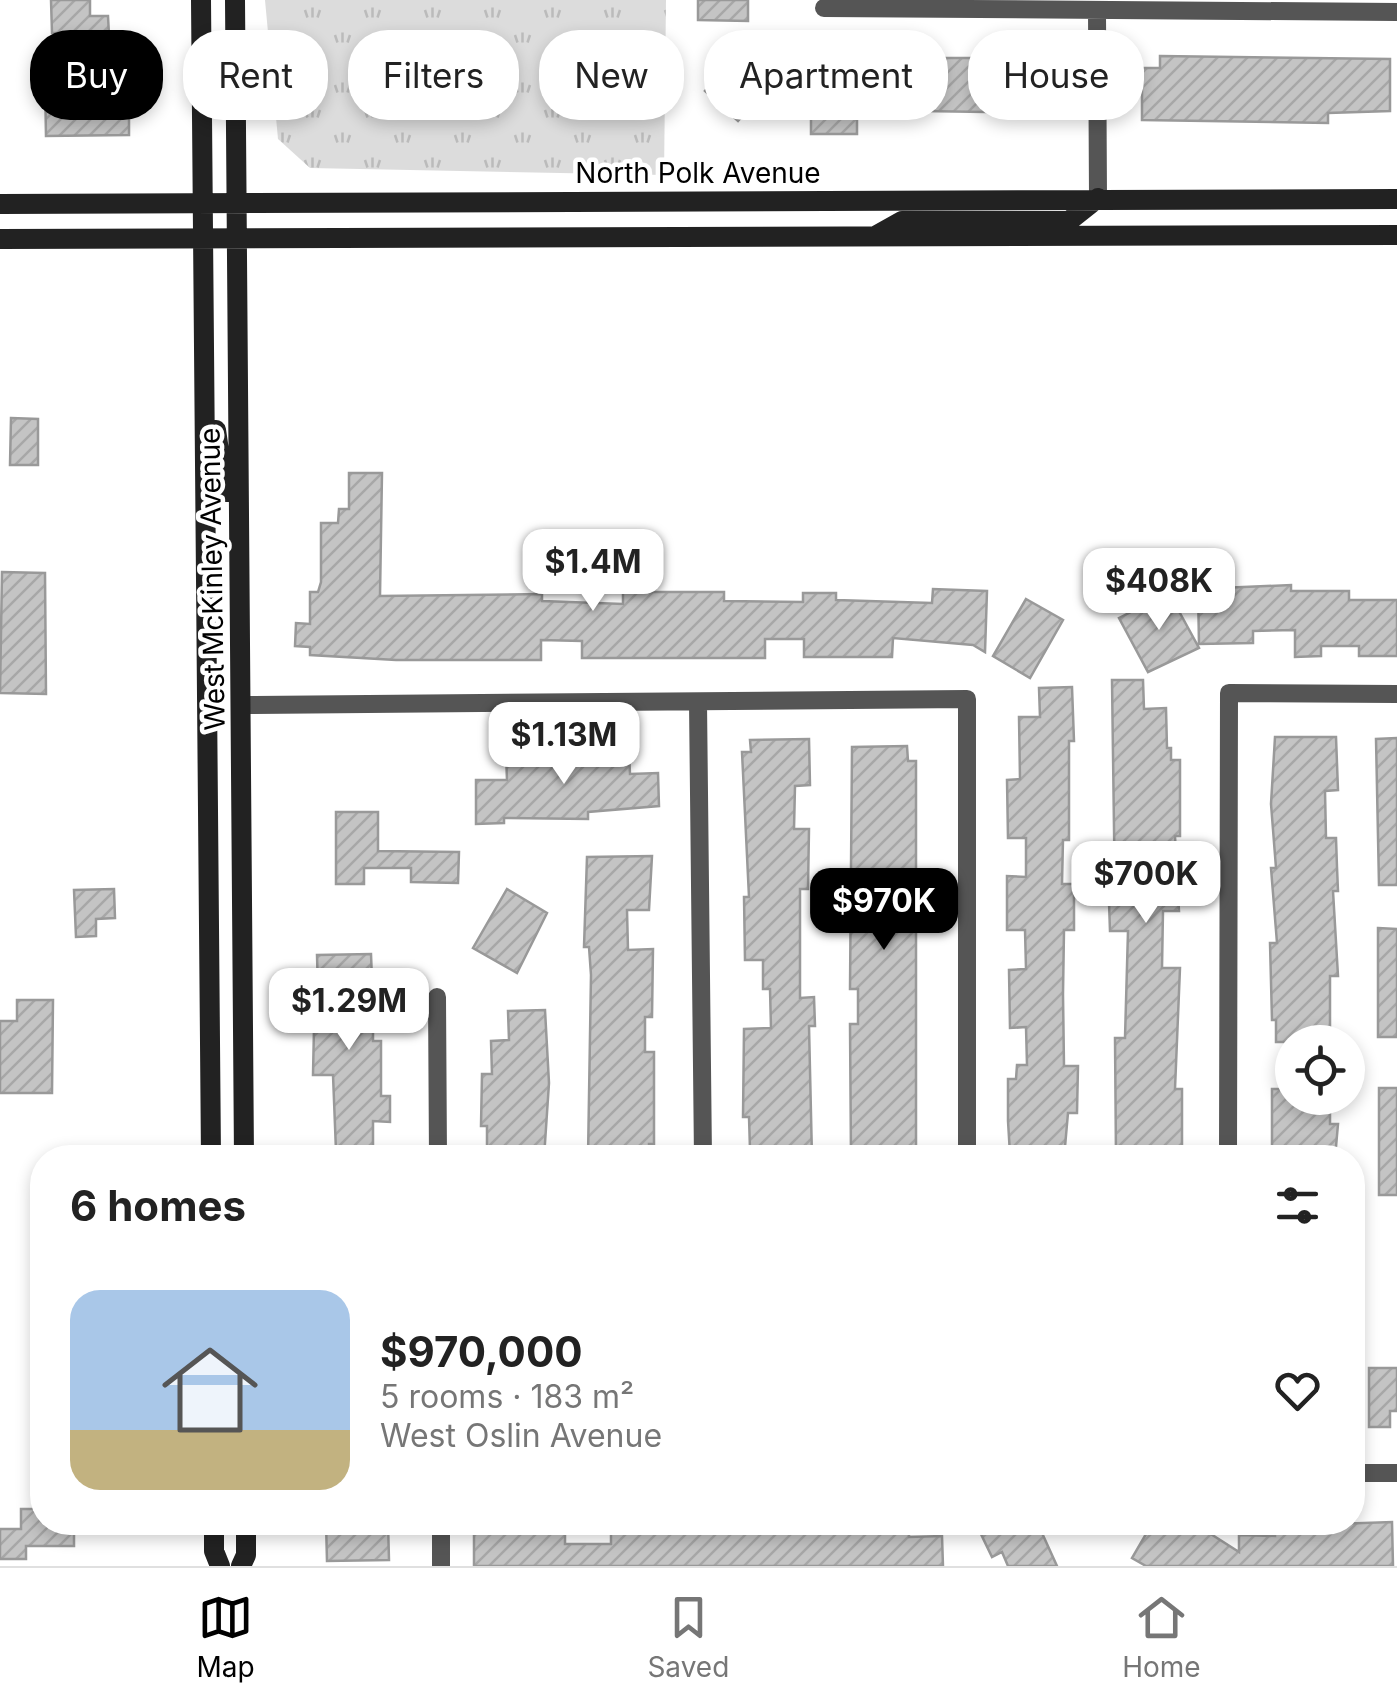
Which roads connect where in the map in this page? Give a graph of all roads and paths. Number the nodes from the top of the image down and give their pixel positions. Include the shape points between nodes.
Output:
1 (201, 0) edge
2 (236, 0) edge
3 (918, 5) edge
4 (1191, 6) edge
5 (824, 8) dead end
6 (1097, 12) junction
7 (1397, 12) edge
8 (1098, 198) junction
9 (1397, 199) edge
10 (237, 203) junction
11 (0, 204) edge
12 (202, 204) junction
13 (1397, 234) edge
14 (876, 236) junction
15 (202, 237) junction
16 (237, 237) junction
17 (0, 239) edge
18 (203, 370) junction
19 (238, 492) junction
20 (1397, 694) edge
21 (698, 702) junction
22 (242, 704) junction
23 (436, 997) dead end
24 (210, 1145) edge
25 (244, 1145) edge
26 (438, 1145) edge
27 (703, 1145) edge
28 (967, 1145) edge
29 (1228, 1145) edge
30 (1365, 1473) edge
31 (1397, 1474) edge
32 (214, 1535) edge
33 (246, 1535) edge
34 (441, 1535) edge
35 (220, 1566) edge
36 (240, 1566) edge
37 (441, 1566) edge

1 - 12 main road, West McKinley Avenue
2 - 10 main road, West McKinley Avenue
3 - 5 street
3 - 6 street
4 - 6 street
4 - 7 street
6 - 8 street
8 - 9 main road, North Polk Avenue
8 - 10 main road, North Polk Avenue
8 - 14 main road via 1069,221 902,221
10 - 12 main road, North Polk Avenue
10 - 16 main road, West McKinley Avenue
11 - 12 main road, North Polk Avenue
12 - 15 main road, West McKinley Avenue
13 - 14 main road
14 - 16 main road
15 - 16 main road
15 - 17 main road
15 - 18 main road, West McKinley Avenue
16 - 19 main road, West McKinley Avenue
18 - 19 main road via 220,479 225,492
18 - 24 main road, West McKinley Avenue
19 - 22 main road, West McKinley Avenue
20 - 29 street via 1229,694
21 - 22 street
21 - 27 street
21 - 28 street via 967,699
22 - 25 main road, West McKinley Avenue
23 - 26 street
30 - 31 street
32 - 35 main road
33 - 36 main road
34 - 37 street

